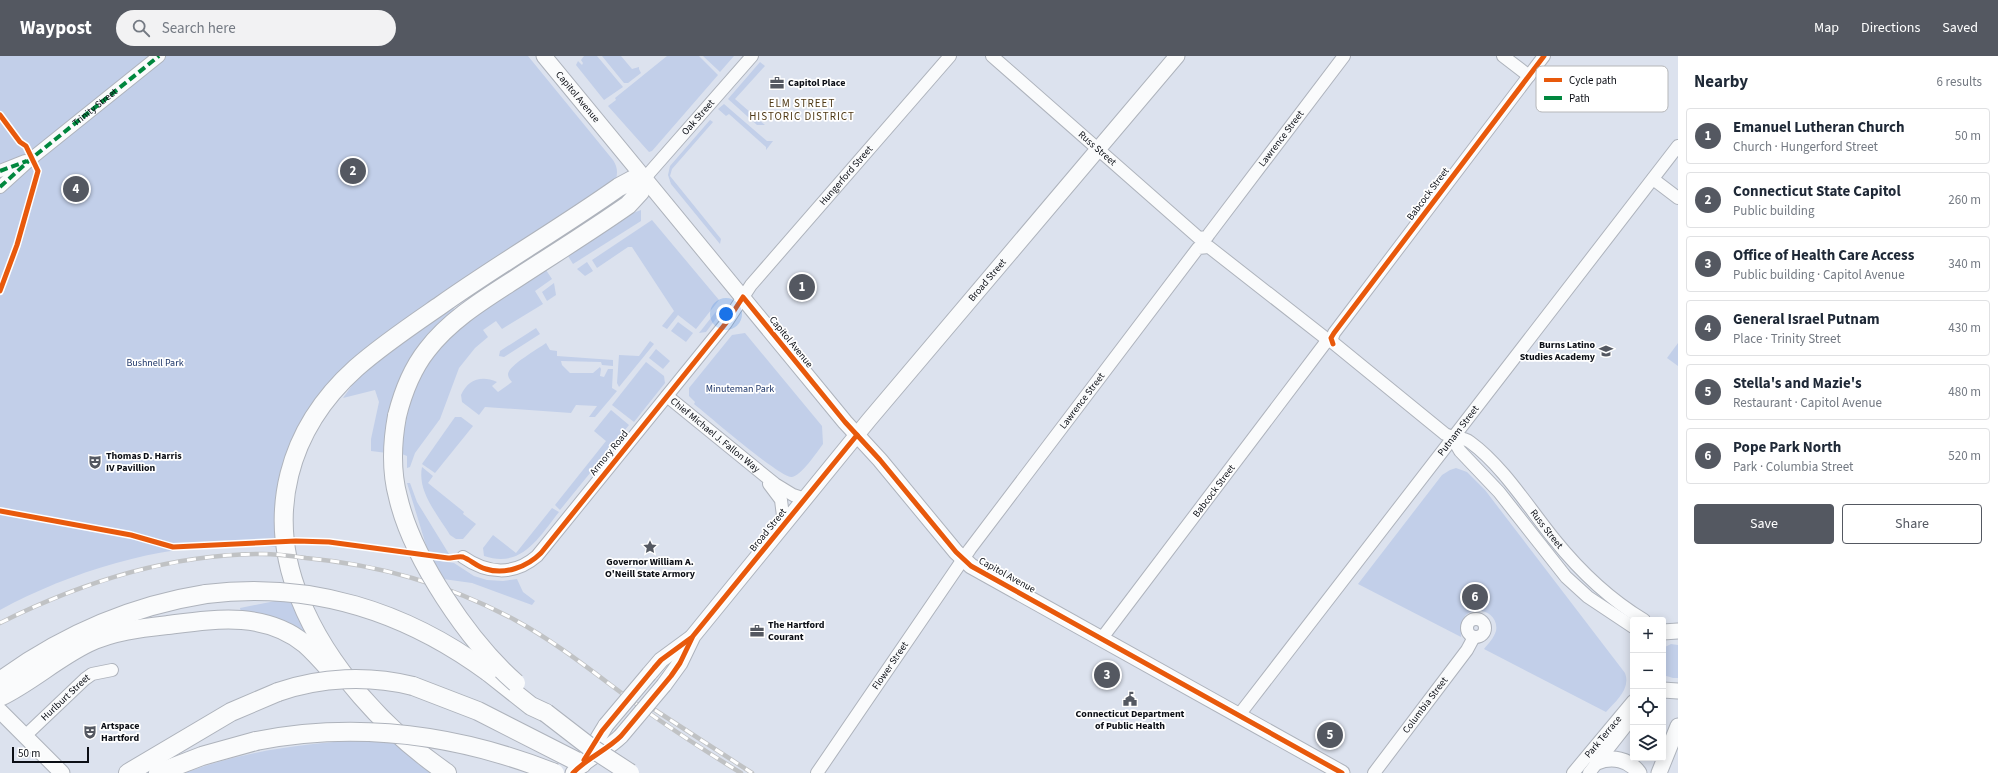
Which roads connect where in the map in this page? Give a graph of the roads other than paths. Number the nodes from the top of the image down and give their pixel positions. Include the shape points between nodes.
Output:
1 (159, 56) edge
2 (544, 56) edge
3 (752, 56) edge
4 (950, 56) edge
5 (992, 56) edge
6 (1177, 56) edge
7 (1344, 56) edge
8 (1504, 56) edge
9 (1544, 56) edge
10 (1536, 66) edge
11 (1536, 67) edge
12 (1529, 76) junction
13 (1678, 146) edge
14 (1099, 148) junction
15 (32, 158) junction
16 (0, 170) edge
17 (644, 179) junction
18 (1653, 179) junction
19 (0, 187) edge
20 (1678, 198) edge
21 (1204, 242) junction
22 (743, 297) junction
23 (1329, 344) junction
24 (667, 396) junction
25 (857, 435) junction
26 (1453, 439) junction
27 (763, 475) junction
28 (805, 499) junction
29 (784, 524) junction
30 (463, 557) dead end
31 (964, 559) junction
32 (1640, 617) edge
33 (1630, 625) edge
34 (693, 636) junction
35 (1474, 637) dead end
36 (1102, 638) junction
37 (112, 670) dead end
38 (0, 681) edge
39 (0, 697) edge
40 (1630, 705) edge
41 (0, 711) edge
42 (546, 713) junction
43 (1239, 715) junction
44 (385, 721) junction
45 (1630, 721) edge
46 (1678, 726) edge
47 (25, 736) junction
48 (578, 768) edge
49 (1593, 768) edge
50 (62, 773) edge
51 (128, 773) edge
52 (158, 773) edge
53 (447, 773) edge
54 (555, 773) edge
55 (630, 773) edge
56 (817, 773) edge
57 (1342, 773) edge
58 (1374, 773) edge
59 (1573, 773) edge
60 (1639, 773) edge
61 (1659, 773) edge

1 - 15 street, Trinity Street
2 - 17 main road, Capitol Avenue
3 - 17 street, Oak Street
4 - 22 street, Hungerford Street
5 - 14 street, Russ Street
6 - 14 main road, Broad Street
7 - 21 street, Lawrence Street
8 - 12 street
9 - 10 street, Babcock Street
11 - 12 street, Babcock Street
12 - 23 street, Babcock Street via 1332,336
13 - 18 street, Putnam Street
14 - 21 street, Russ Street
14 - 25 main road, Broad Street
15 - 16 street, Trinity Street
15 - 19 street, Trinity Street
17 - 22 main road, Capitol Avenue
17 - 42 highway, bridge via 640,192 628,205 485,299 447,328 416,366 397,416 393,447 396,491 419,552 449,602 478,642
17 - 44 highway via 632,180 619,187 453,296 374,353 332,393 316,415 301,443 288,477 283,511 286,549 294,581 307,615 324,646 349,680
18 - 20 street
18 - 26 street, Putnam Street
21 - 23 street, Russ Street via 1324,337
21 - 31 street, Lawrence Street
22 - 24 street, Armory Road
22 - 25 main road, Capitol Avenue
23 - 26 street, Russ Street
23 - 36 street, Babcock Street
24 - 27 street, Chief Michael J. Fallon Way
24 - 30 street, Armory Road via 534,559 516,568 499,571 480,567
25 - 28 main road, Broad Street
25 - 31 main road, Capitol Avenue
26 - 32 street, Russ Street via 1466,439 1475,446 1576,564 1607,593
26 - 33 street, Russ Street via 1460,451 1495,487 1566,577 1588,597
26 - 43 street, Putnam Street
27 - 28 street, Chief Michael J. Fallon Way via 788,492
27 - 29 street, Chief Michael J. Fallon Way via 780,498
28 - 29 main road, Broad Street
29 - 34 main road, Broad Street
31 - 36 main road, Capitol Avenue via 971,566
31 - 56 street, Flower Street
34 - 48 main road, Broad Street, bridge via 661,660 606,725
34 - 48 main road, Broad Street, bridge via 680,663 621,736
35 - 58 street, Columbia Street via 1467,650
36 - 43 main road, Capitol Avenue
37 - 47 street, Hurlburt Street via 92,674 84,680
38 - 42 highway, bridge via 41,653 91,627 150,606 206,594 251,590 290,592 329,598 384,614 420,629 459,651 531,706
39 - 44 highway via 69,654 102,637 143,628 233,619 268,625 299,640 358,699
40 - 59 street, Park Terrace
41 - 47 main road
42 - 55 highway, bridge via 590,747
43 - 57 main road, Capitol Avenue
44 - 53 highway
45 - 49 street, Park Terrace
46 - 61 main road
47 - 50 main road
48 - 51 highway, bridge via 482,712 445,697 413,686 351,679 316,682 278,692 231,712
49 - 60 main road via 1608,759 1618,759
52 - 54 highway, bridge via 213,752 291,736 333,732 397,733 446,740 483,748

